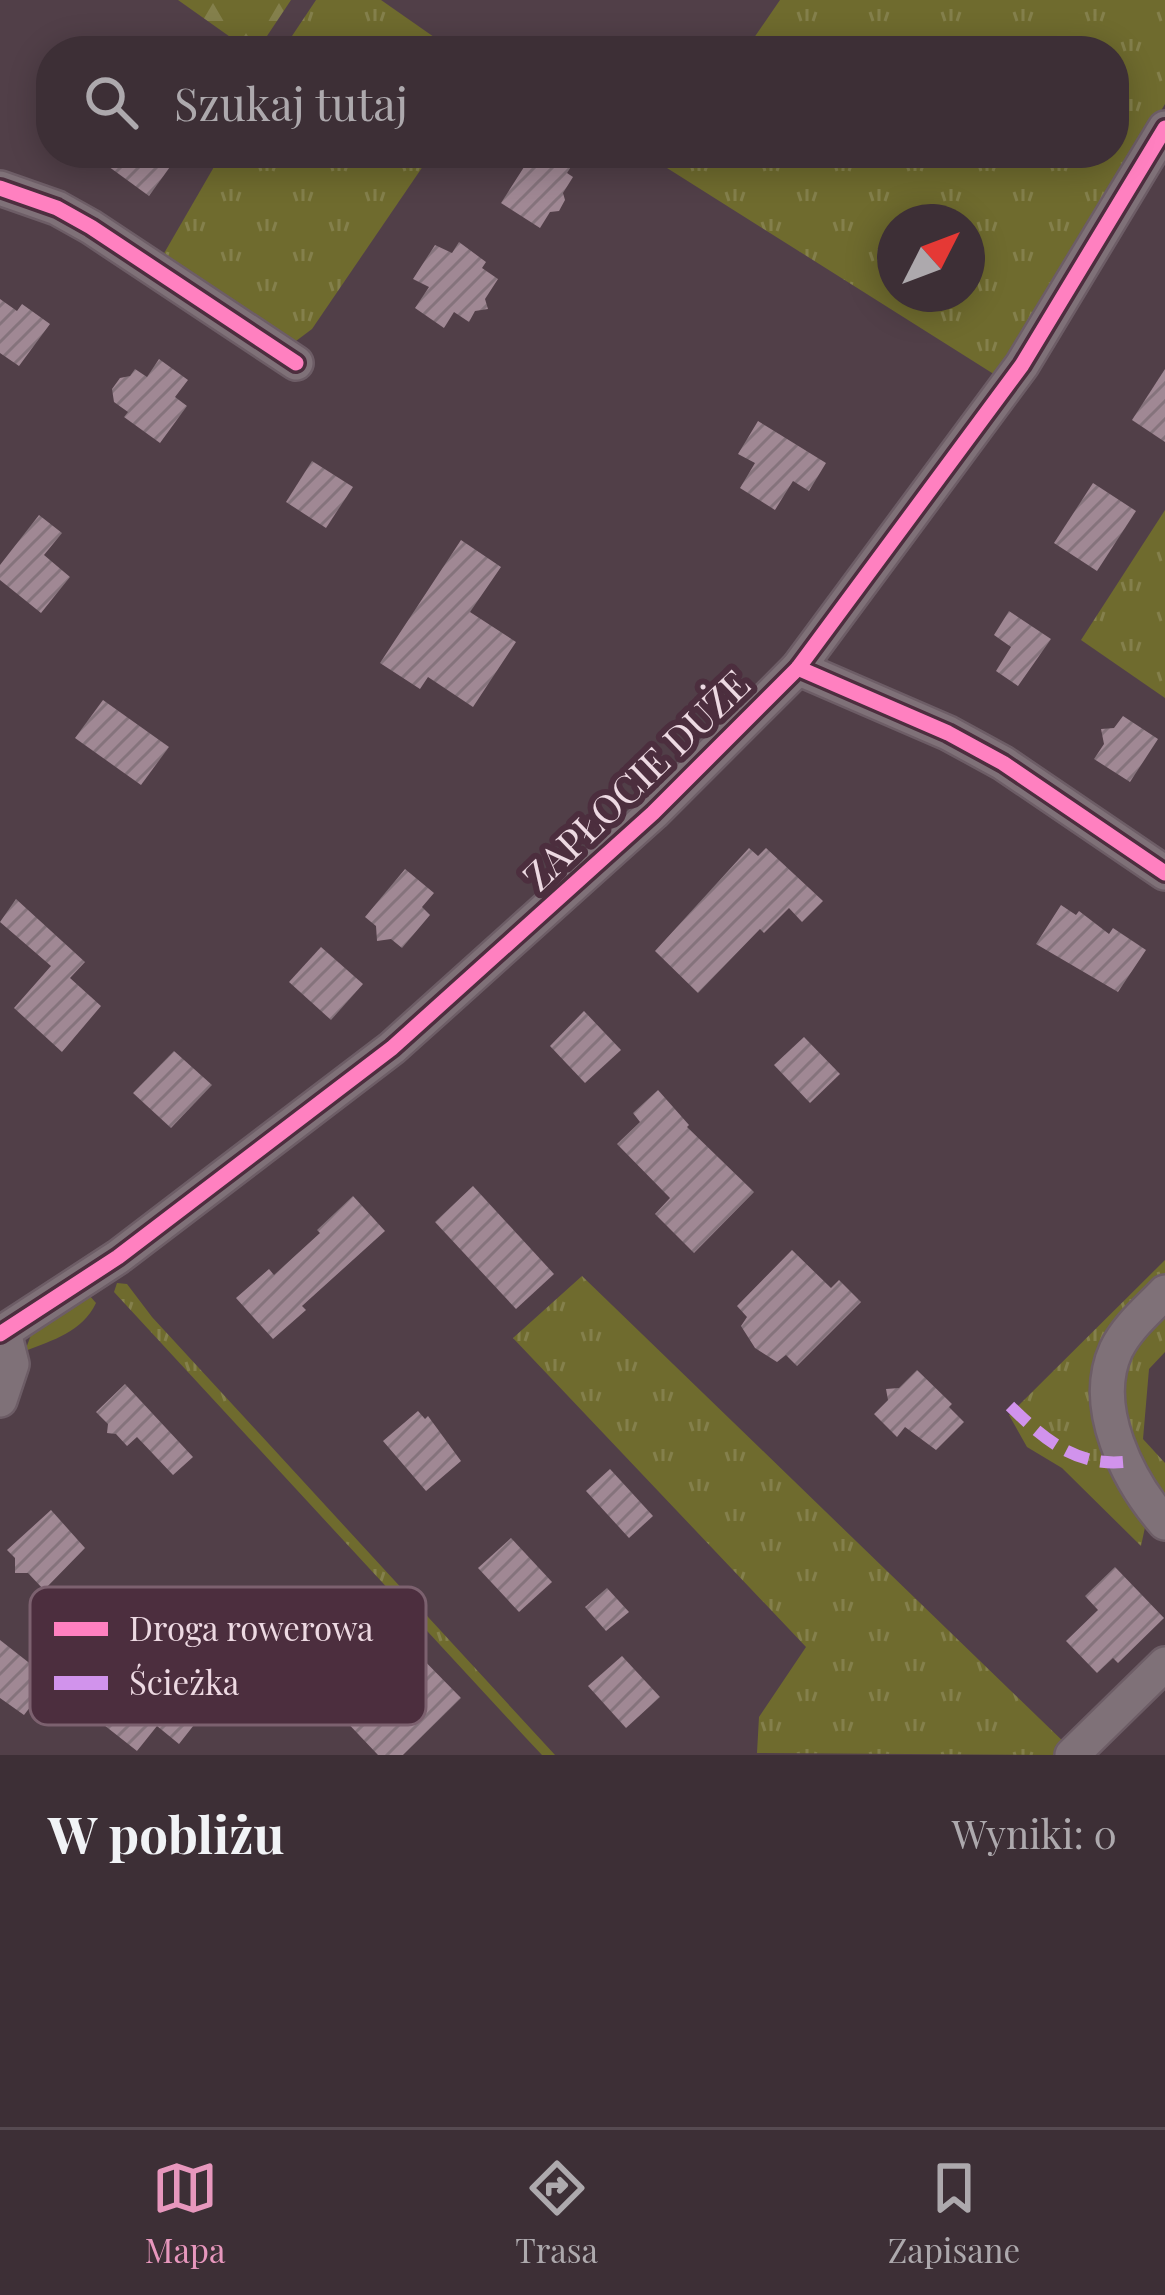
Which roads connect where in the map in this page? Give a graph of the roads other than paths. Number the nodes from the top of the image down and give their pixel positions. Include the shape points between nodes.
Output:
1 (1165, 128) edge
2 (0, 188) edge
3 (296, 362) dead end
4 (798, 668) junction
5 (1165, 873) edge
6 (1165, 1292) edge
7 (2, 1333) edge
8 (0, 1400) edge
9 (1165, 1523) edge
10 (1165, 1664) edge
11 (1072, 1755) edge

1 - 4 street, ZAPŁOCIE DUŻE via 1022,365
2 - 3 street via 91,227
4 - 5 street via 1003,763
4 - 7 street, ZAPŁOCIE DUŻE via 653,813 392,1048 118,1257
6 - 9 street via 1130,1329 1110,1375 1123,1462
7 - 8 street via 12,1364
10 - 11 street

